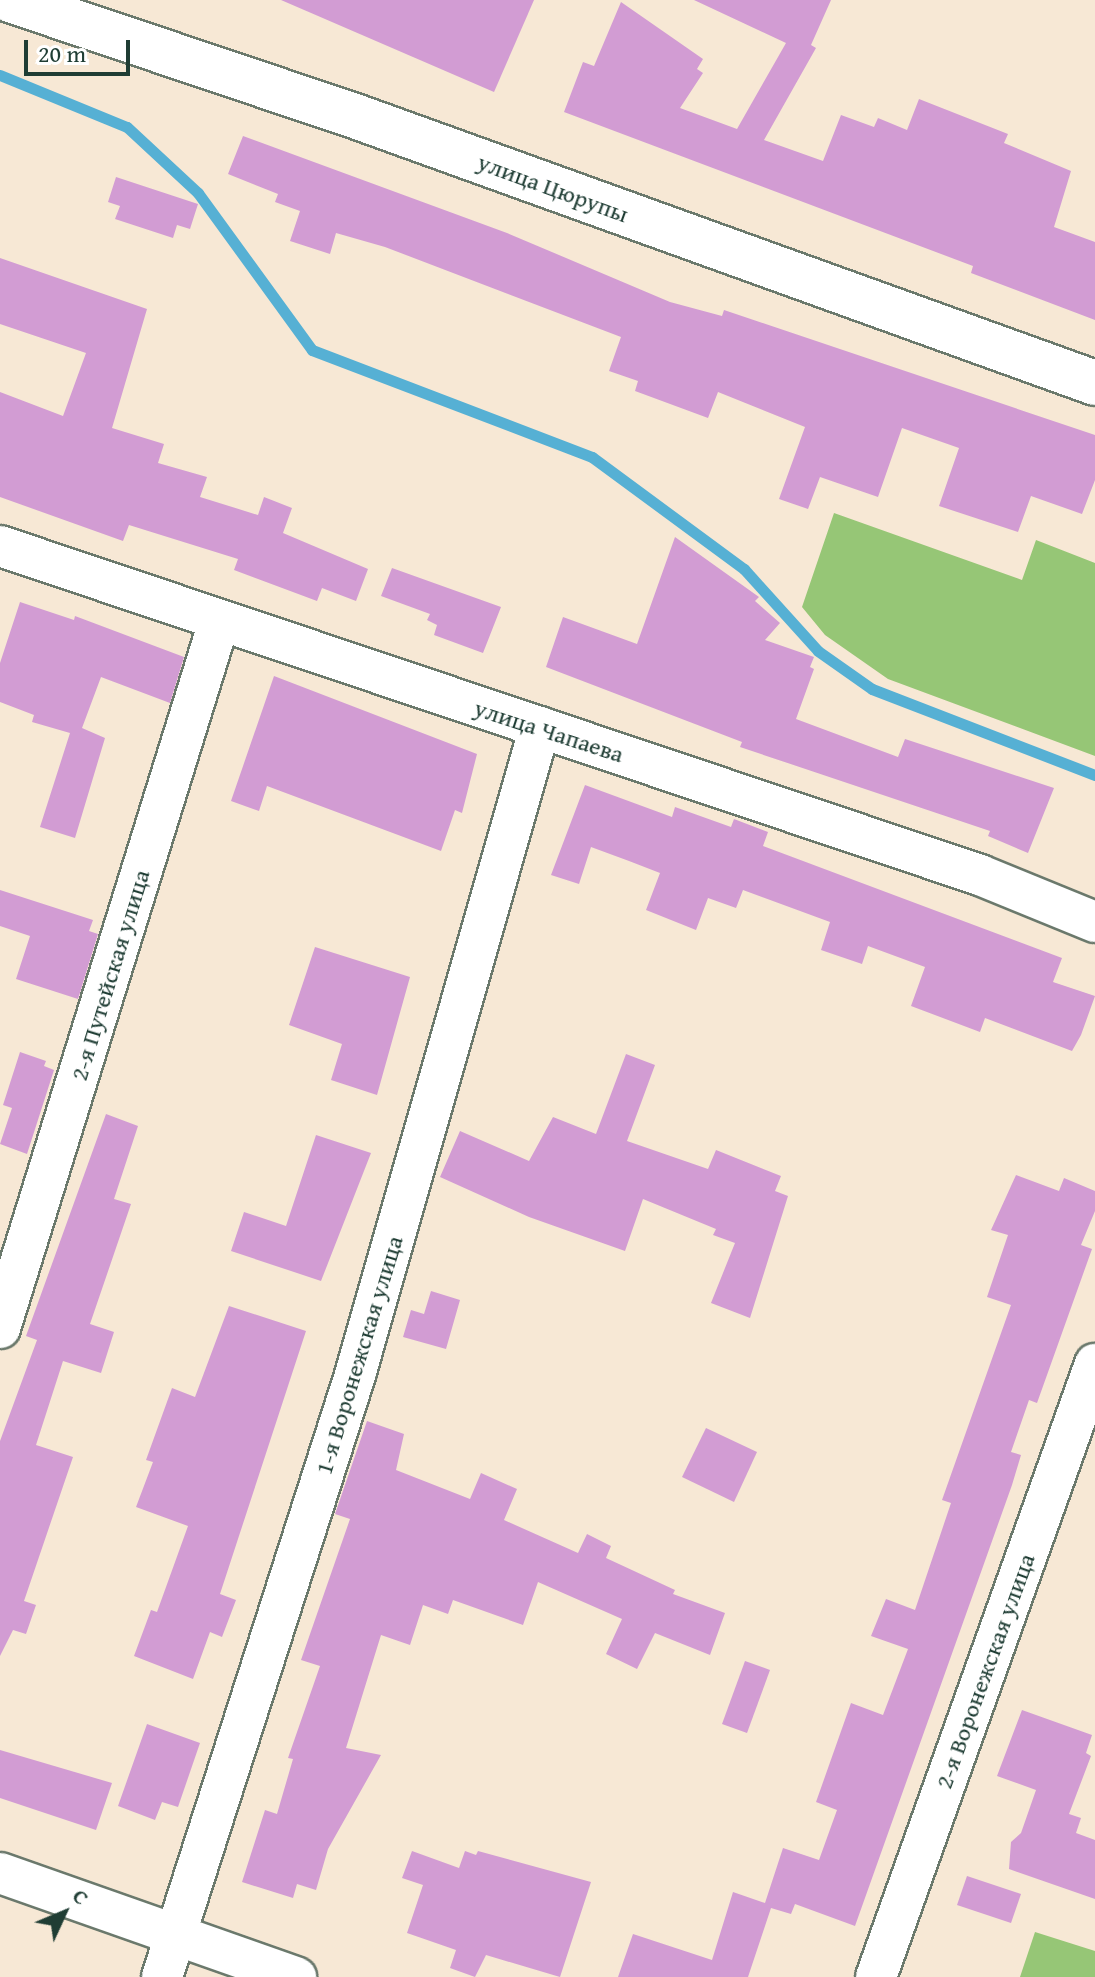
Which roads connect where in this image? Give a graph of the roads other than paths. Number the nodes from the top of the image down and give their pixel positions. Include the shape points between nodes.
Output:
1 (10, 0) edge
2 (1095, 383) edge
3 (0, 546) edge
4 (219, 622) junction
5 (540, 727) junction
6 (1095, 922) edge
7 (0, 1328) edge
8 (1095, 1364) edge
9 (0, 1873) edge
10 (175, 1937) junction
11 (162, 1977) edge
12 (296, 1977) edge
13 (876, 1977) edge

1 - 2 street, улица Цюрупы via 352,115
3 - 4 street, улица Чапаева
4 - 5 street, улица Чапаева
4 - 7 street, 2-я Путейская улица
5 - 6 street, улица Чапаева via 980,875
5 - 10 street, 1-я Воронежская улица via 359,1361
8 - 13 street, 2-я Воронежская улица
9 - 10 street
10 - 11 street, 1-я Воронежская улица
10 - 12 street

